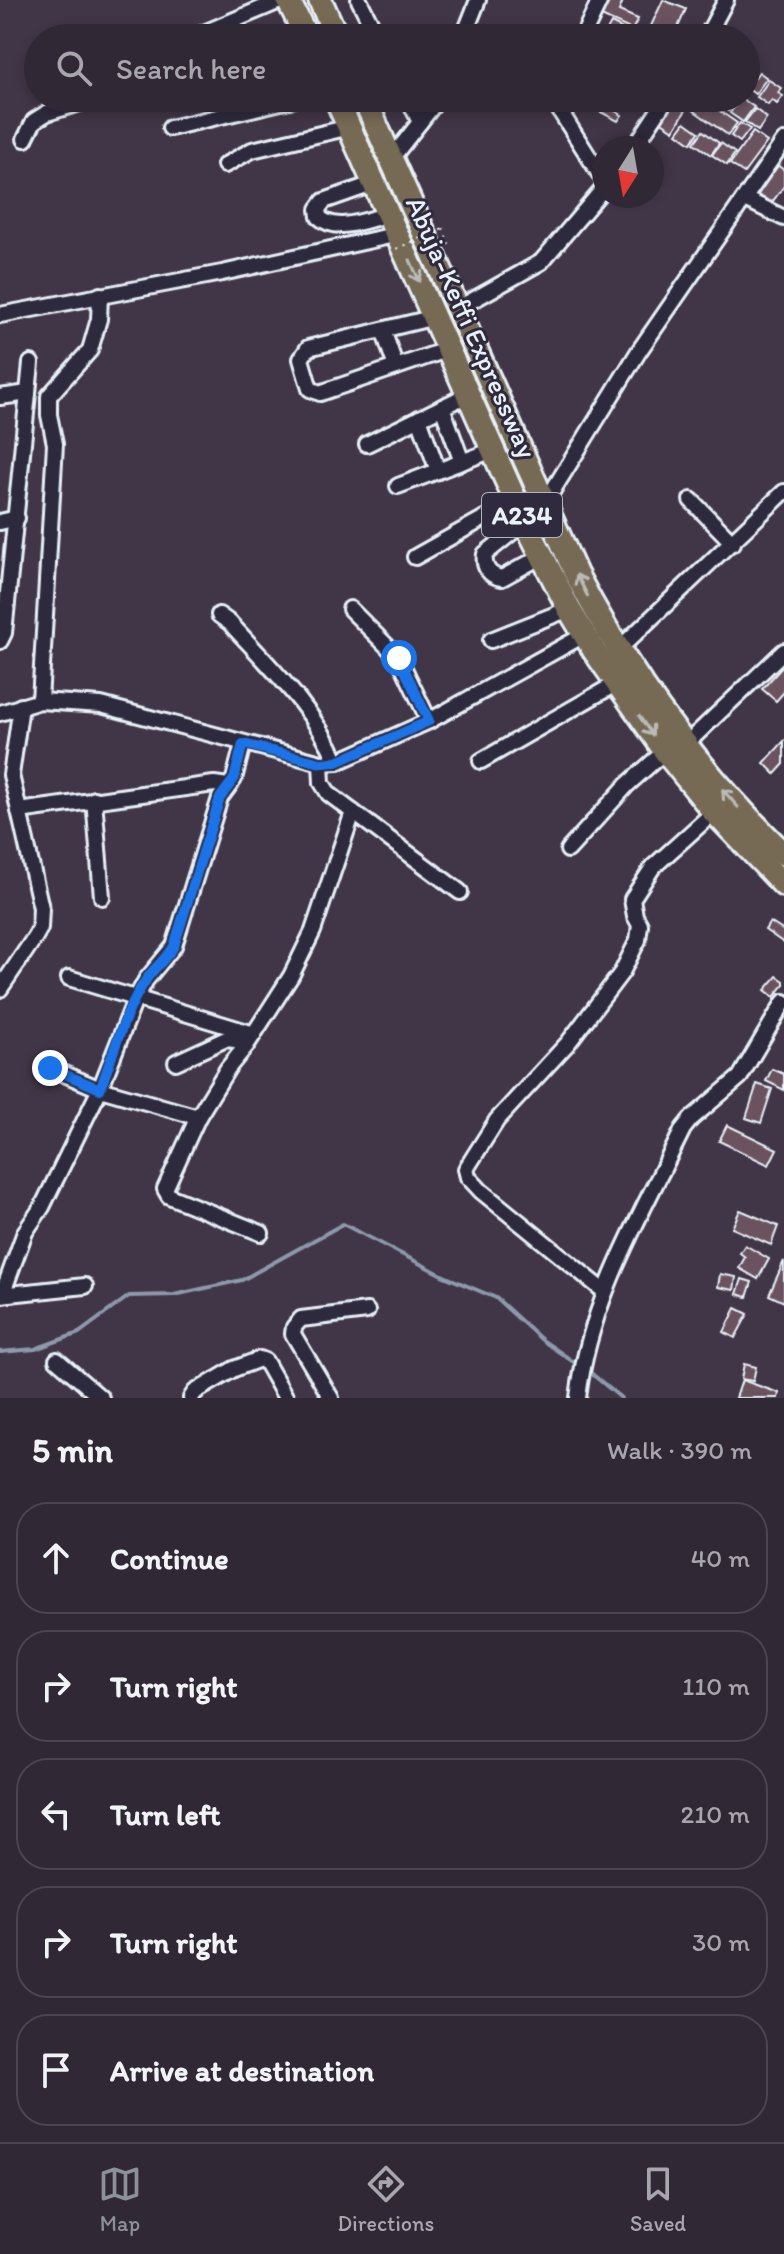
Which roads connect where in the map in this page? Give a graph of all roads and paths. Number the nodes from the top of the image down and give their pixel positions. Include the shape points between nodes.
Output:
1 (285, 0) edge
2 (320, 0) edge
3 (359, 0) edge
4 (478, 0) edge
5 (600, 0) edge
6 (726, 0) edge
7 (226, 24) edge
8 (299, 24) edge
9 (331, 24) edge
10 (371, 24) edge
11 (469, 24) edge
12 (589, 24) edge
13 (713, 24) edge
14 (50, 112) edge
15 (238, 112) edge
16 (343, 112) edge
17 (370, 112) edge
18 (415, 112) edge
19 (428, 112) edge
20 (561, 112) edge
21 (658, 112) edge
22 (420, 122) junction
23 (350, 127) junction
24 (170, 128) dead end
25 (642, 136) edge
26 (25, 139) dead end
27 (784, 141) edge
28 (391, 159) junction
29 (592, 162) edge
30 (225, 165) dead end
31 (375, 183) junction
32 (745, 199) junction
33 (592, 202) edge
34 (784, 218) edge
35 (392, 233) junction
36 (453, 254) dead end
37 (100, 295) junction
38 (457, 309) junction
39 (0, 315) edge
40 (435, 317) junction
41 (383, 330) junction
42 (449, 349) junction
43 (31, 363) dead end
44 (396, 367) junction
45 (28, 393) junction
46 (469, 394) junction
47 (0, 397) edge
48 (442, 407) junction
49 (419, 418) junction
50 (367, 444) dead end
51 (493, 450) junction
52 (462, 462) junction
53 (438, 471) junction
54 (398, 486) dead end
55 (784, 492) edge
56 (691, 500) dead end
57 (515, 501) junction
58 (545, 503) junction
59 (17, 518) junction
60 (0, 522) edge
61 (525, 522) junction
62 (733, 543) junction
63 (542, 556) junction
64 (415, 557) dead end
65 (350, 609) dead end
66 (569, 609) junction
67 (219, 615) dead end
68 (584, 635) junction
69 (491, 640) dead end
70 (0, 641) edge
71 (618, 650) junction
72 (784, 651) edge
73 (617, 683) junction
74 (40, 701) junction
75 (21, 706) junction
76 (0, 713) edge
77 (429, 721) junction
78 (243, 744) junction
79 (675, 748) junction
80 (481, 761) dead end
81 (337, 762) junction
82 (321, 763) junction
83 (228, 786) junction
84 (94, 799) junction
85 (19, 811) junction
86 (353, 812) junction
87 (714, 812) junction
88 (781, 844) edge
89 (568, 850) dead end
90 (784, 885) edge
91 (460, 892) dead end
92 (102, 897) dead end
93 (69, 978) dead end
94 (0, 989) edge
95 (135, 1000) junction
96 (784, 1002) edge
97 (250, 1040) junction
98 (176, 1062) dead end
99 (50, 1068) dead end
100 (100, 1089) junction
101 (198, 1117) junction
102 (261, 1233) dead end
103 (85, 1286) dead end
104 (604, 1291) junction
105 (1, 1295) edge
106 (367, 1311) dead end
107 (57, 1360) dead end
108 (95, 1396) edge
109 (191, 1398) edge
110 (286, 1398) edge
111 (331, 1398) edge
112 (578, 1398) edge

1 - 7 street
1 - 8 highway
2 - 9 highway
3 - 10 street
4 - 11 street
5 - 12 street
6 - 13 street
14 - 26 street via 34,121
15 - 24 street
16 - 23 highway, Abuja-Keffi Expressway / A234
17 - 28 highway, Abuja-Keffi Expressway / A234
18 - 22 street
19 - 22 street
20 - 29 street
21 - 25 street
22 - 28 street
23 - 30 street via 252,150
23 - 31 highway, Abuja-Keffi Expressway / A234
27 - 32 street
28 - 38 highway, Abuja-Keffi Expressway / A234
31 - 35 highway, Abuja-Keffi Expressway / A234
31 - 35 street via 324,201 319,217 326,223
32 - 34 street
32 - 58 street via 639,351
33 - 38 street via 541,262
35 - 36 path, bridge via 443,228
35 - 37 street
35 -> 40 highway, Abuja-Keffi Expressway / A234
37 - 39 street
37 - 74 street via 90,350 49,396 55,444
38 - 58 highway, Abuja-Keffi Expressway / A234
40 - 41 street
40 - 42 highway, Abuja-Keffi Expressway / A234
41 - 44 street
41 - 44 street via 308,348 301,359 310,389 320,393
42 - 44 street
42 - 46 highway, Abuja-Keffi Expressway / A234
43 - 45 street
45 - 47 street
45 - 59 street
46 - 48 street
46 - 51 highway, Abuja-Keffi Expressway / A234
48 - 49 street
48 - 52 street
49 - 50 street
49 - 53 street
51 - 52 street
51 - 57 highway, Abuja-Keffi Expressway / A234
52 - 53 street
53 - 54 street
55 - 62 street
56 - 62 street
57 - 61 highway, Abuja-Keffi Expressway / A234
57 - 64 street
71 -> 58 highway, Abuja-Keffi Expressway / A234
59 - 60 street
59 - 70 street
61 - 63 highway, Abuja-Keffi Expressway / A234
61 - 63 street via 485,554 486,568 502,578
62 - 71 street
63 - 66 highway, Abuja-Keffi Expressway / A234
65 - 77 street via 399,658
66 - 68 highway, Abuja-Keffi Expressway / A234
66 - 69 street
67 - 81 street via 292,690 327,737
68 - 73 highway, Abuja-Keffi Expressway / A234
68 - 77 street
71 - 79 highway, Abuja-Keffi Expressway / A234
72 - 79 street
73 -> 79 highway, Abuja-Keffi Expressway / A234
73 - 80 street
74 - 75 street
74 - 78 street via 101,705
75 - 76 street
75 - 85 street via 11,775
77 - 81 street
78 - 82 street
78 - 83 street
79 - 87 highway, Abuja-Keffi Expressway / A234
88 -> 79 highway, Abuja-Keffi Expressway / A234
79 - 89 street via 627,785
81 - 82 street
82 - 86 street via 322,783 329,794
83 - 84 street
83 - 95 street via 174,946
84 - 85 street
84 - 92 street
85 - 94 street via 41,908 40,928
86 - 91 street
86 - 97 street via 313,931
87 - 90 highway, Abuja-Keffi Expressway / A234
87 - 104 street via 653,867 632,899 640,925 638,940 622,972 568,1043 497,1120 466,1169 481,1191
93 - 95 street
95 - 97 street
95 - 100 street
96 - 104 street via 740,1077 683,1129
97 - 98 street via 226,1039
97 - 101 street
99 - 100 street
100 - 101 street
100 - 105 street via 25,1232
101 - 102 street via 165,1189 169,1196
103 - 105 street
104 - 112 street via 590,1328
106 - 111 street via 301,1319 294,1327 293,1334
107 - 108 street
109 - 110 street via 234,1369 260,1359

